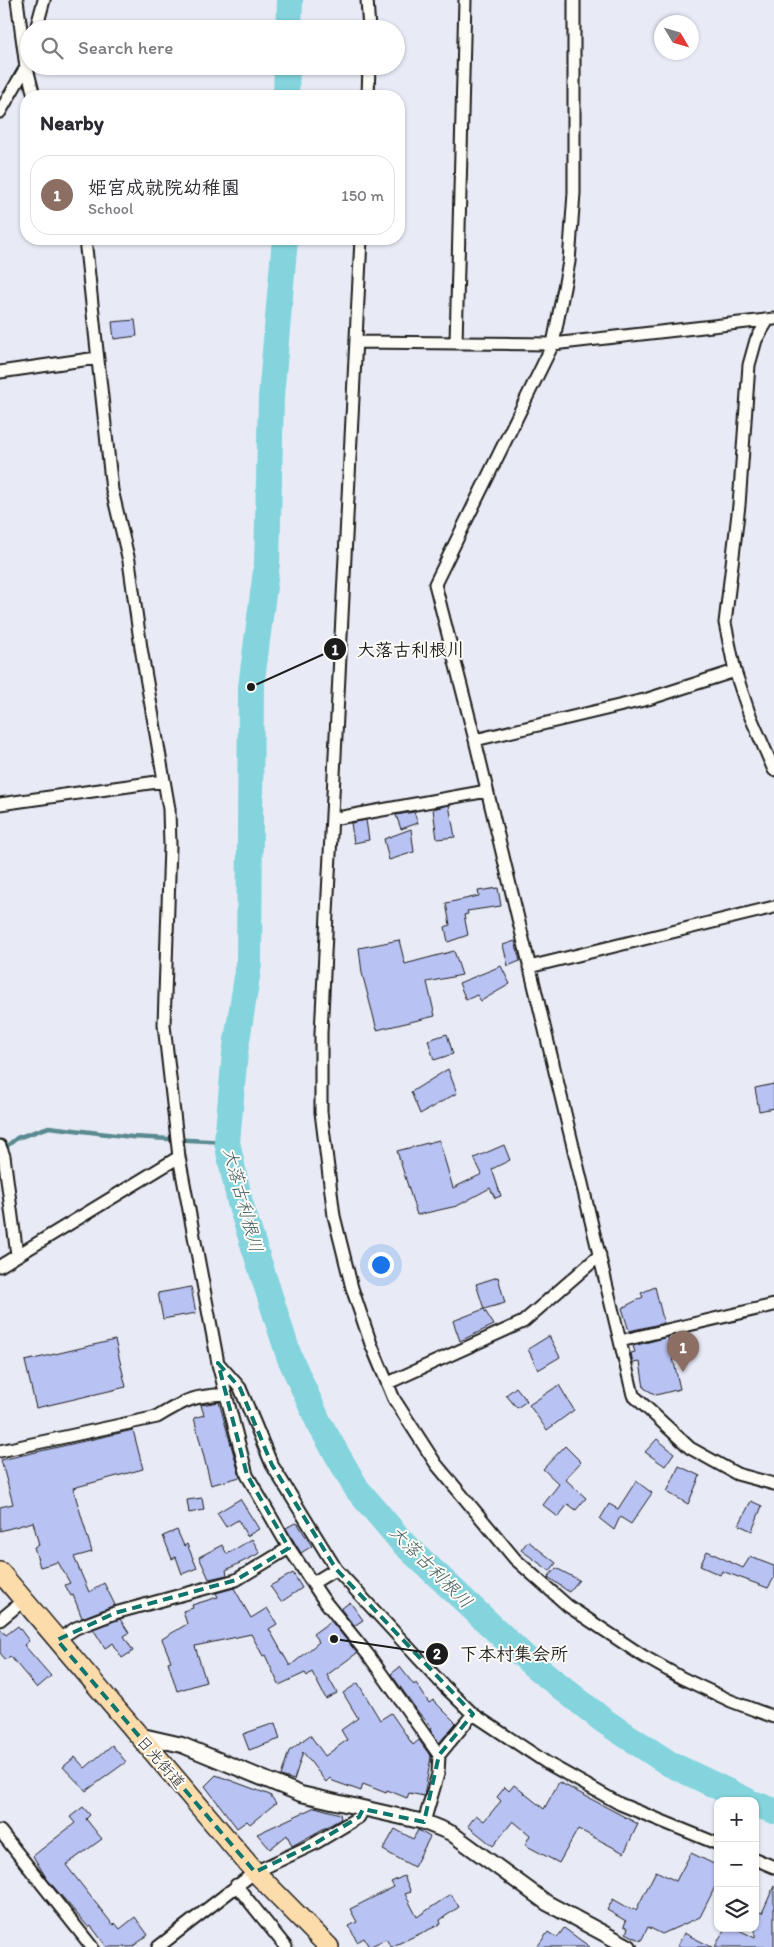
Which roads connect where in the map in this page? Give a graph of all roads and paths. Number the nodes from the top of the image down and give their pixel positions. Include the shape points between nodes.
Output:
1 (18, 0) edge
2 (44, 0) edge
3 (367, 0) edge
4 (465, 0) edge
5 (574, 0) edge
6 (21, 20) edge
7 (38, 20) edge
8 (368, 20) edge
9 (20, 75) edge
10 (30, 75) edge
11 (369, 75) edge
12 (14, 88) junction
13 (0, 90) edge
14 (33, 90) edge
15 (368, 90) edge
16 (0, 112) edge
17 (86, 245) edge
18 (361, 245) edge
19 (771, 320) edge
20 (357, 342) junction
21 (456, 343) junction
22 (553, 344) junction
23 (97, 358) junction
24 (0, 372) edge
25 (735, 671) junction
26 (475, 740) junction
27 (774, 770) edge
28 (164, 782) junction
29 (487, 791) junction
30 (0, 804) edge
31 (332, 819) junction
32 (774, 907) edge
33 (529, 967) junction
34 (0, 1146) edge
35 (179, 1157) junction
36 (17, 1255) junction
37 (600, 1255) junction
38 (0, 1266) edge
39 (774, 1304) edge
40 (620, 1341) junction
41 (218, 1363) junction
42 (388, 1383) junction
43 (226, 1394) junction
44 (0, 1451) edge
45 (774, 1484) edge
46 (288, 1548) junction
47 (336, 1569) junction
48 (0, 1572) edge
49 (313, 1584) junction
50 (23, 1601) junction
51 (0, 1620) edge
52 (57, 1640) junction
53 (473, 1714) junction
54 (774, 1717) edge
55 (138, 1735) junction
56 (439, 1755) junction
57 (363, 1809) junction
58 (424, 1822) junction
59 (0, 1831) edge
60 (714, 1842) edge
61 (759, 1861) edge
62 (774, 1867) edge
63 (255, 1872) junction
64 (236, 1885) junction
65 (92, 1947) edge
66 (158, 1947) edge
67 (286, 1947) edge
68 (328, 1947) edge
69 (629, 1947) edge

1 - 6 street
2 - 7 street
3 - 8 street
4 - 21 street
5 - 22 street via 574,194 569,262
9 - 12 street
10 - 14 street
11 - 15 street
12 - 13 street
12 - 16 street
17 - 23 street
18 - 20 street
19 - 22 street
19 - 25 street via 756,340 749,365 739,505 725,623
20 - 21 street
20 - 31 street
21 - 22 street
22 - 26 street via 435,584
23 - 24 street
23 - 28 street via 112,490 130,561
25 - 26 street via 648,699
25 - 27 street
26 - 29 street
28 - 30 street
28 - 35 street via 170,846 164,1025
29 - 31 street
29 - 33 street
31 - 42 street via 321,1034 321,1112 334,1216 352,1288
32 - 33 street
33 - 37 street
34 - 36 street
35 - 36 street
35 - 41 street
36 - 38 street
37 - 40 street
37 - 42 street via 523,1322
39 - 40 street
40 - 45 street via 633,1395 690,1448 736,1474
41 - 43 street
41 - 47 street via 240,1388 272,1466
42 - 54 street via 394,1399 436,1464 515,1558 568,1606 682,1678
43 - 44 street via 196,1396 157,1417
43 - 46 street via 247,1475
46 - 49 street
46 - 52 street via 236,1580 116,1612 76,1628
47 - 49 street
47 - 53 street
48 - 50 highway, 日光街道
49 - 56 street
50 - 51 street
50 - 52 highway, 日光街道
52 - 55 highway, 日光街道
53 - 56 street
53 - 60 street via 547,1763 620,1804
55 - 57 street via 182,1746 301,1794
55 - 63 highway, 日光街道
56 - 58 street via 438,1774
57 - 58 street
57 - 63 street via 359,1817 314,1844
58 - 69 street via 451,1833 547,1903
59 - 65 street
61 - 62 street
63 - 64 street
63 - 68 highway, 日光街道
64 - 66 street
64 - 67 street

